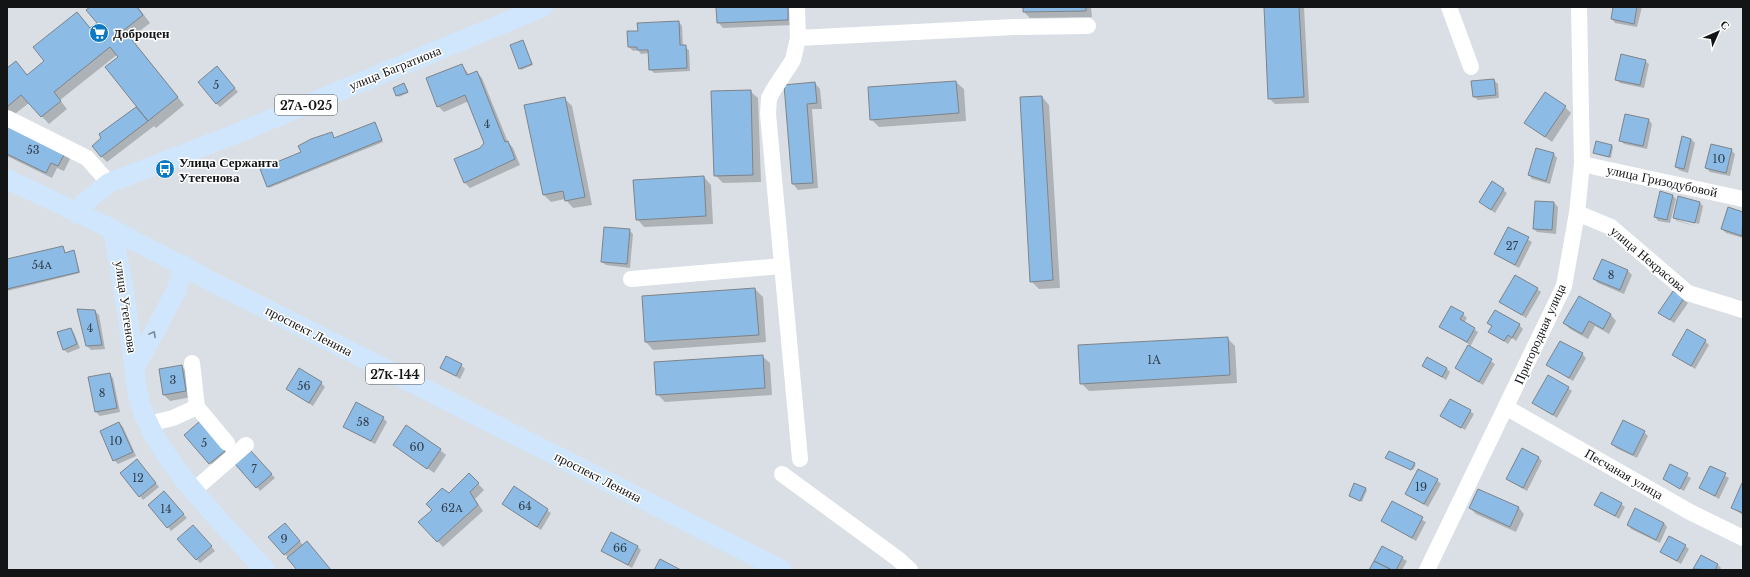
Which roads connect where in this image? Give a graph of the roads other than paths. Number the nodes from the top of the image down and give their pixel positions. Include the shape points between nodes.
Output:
1 (544, 7) edge
2 (797, 7) edge
3 (1449, 7) edge
4 (1579, 7) edge
5 (1088, 26) dead end
6 (798, 38) junction
7 (1471, 68) dead end
8 (7, 118) edge
9 (1582, 164) junction
10 (7, 179) edge
11 (109, 183) junction
12 (1743, 199) edge
13 (1577, 213) junction
14 (78, 214) junction
15 (112, 229) junction
16 (184, 266) junction
17 (782, 266) junction
18 (632, 279) dead end
19 (1743, 310) edge
20 (192, 363) dead end
21 (135, 368) junction
22 (197, 407) junction
23 (1507, 408) junction
24 (148, 424) junction
25 (227, 443) dead end
26 (246, 445) dead end
27 (800, 459) dead end
28 (782, 474) dead end
29 (194, 490) junction
30 (1743, 538) edge
31 (265, 570) edge
32 (782, 570) edge
33 (910, 570) edge
34 (1427, 570) edge

1 - 11 main road, улица Багратиона / 27А-025 via 238,133
2 - 6 street
3 - 7 street
4 - 9 street, Пригородная улица
5 - 6 street via 1014,27
6 - 17 street via 793,60 769,98 768,114
8 - 11 street via 87,158
9 - 12 street, улица Гризодубовой
9 - 13 street, Пригородная улица
10 - 14 main road, проспект Ленина / 27К-144
11 - 14 main road, улица Багратиона / 27А-025 via 85,202
13 - 19 street, улица Некрасова via 1611,227 1688,293
13 - 23 street, Пригородная улица via 1564,286
14 - 15 main road, проспект Ленина / 27К-144
15 - 16 main road, проспект Ленина / 27К-144
15 - 21 main road, улица Утегенова via 120,264
21 -> 16 main road, улица Утегенова via 176,291
16 - 32 main road, проспект Ленина / 27К-144
17 - 18 street
17 - 27 street
20 - 22 street
21 - 24 main road via 140,401
22 - 24 street via 173,418
22 - 25 street
23 - 30 street, Песчаная улица via 1690,512
23 - 34 street, Пригородная улица
24 - 29 main road via 157,441
26 - 29 street
28 - 33 street
29 - 31 main road

